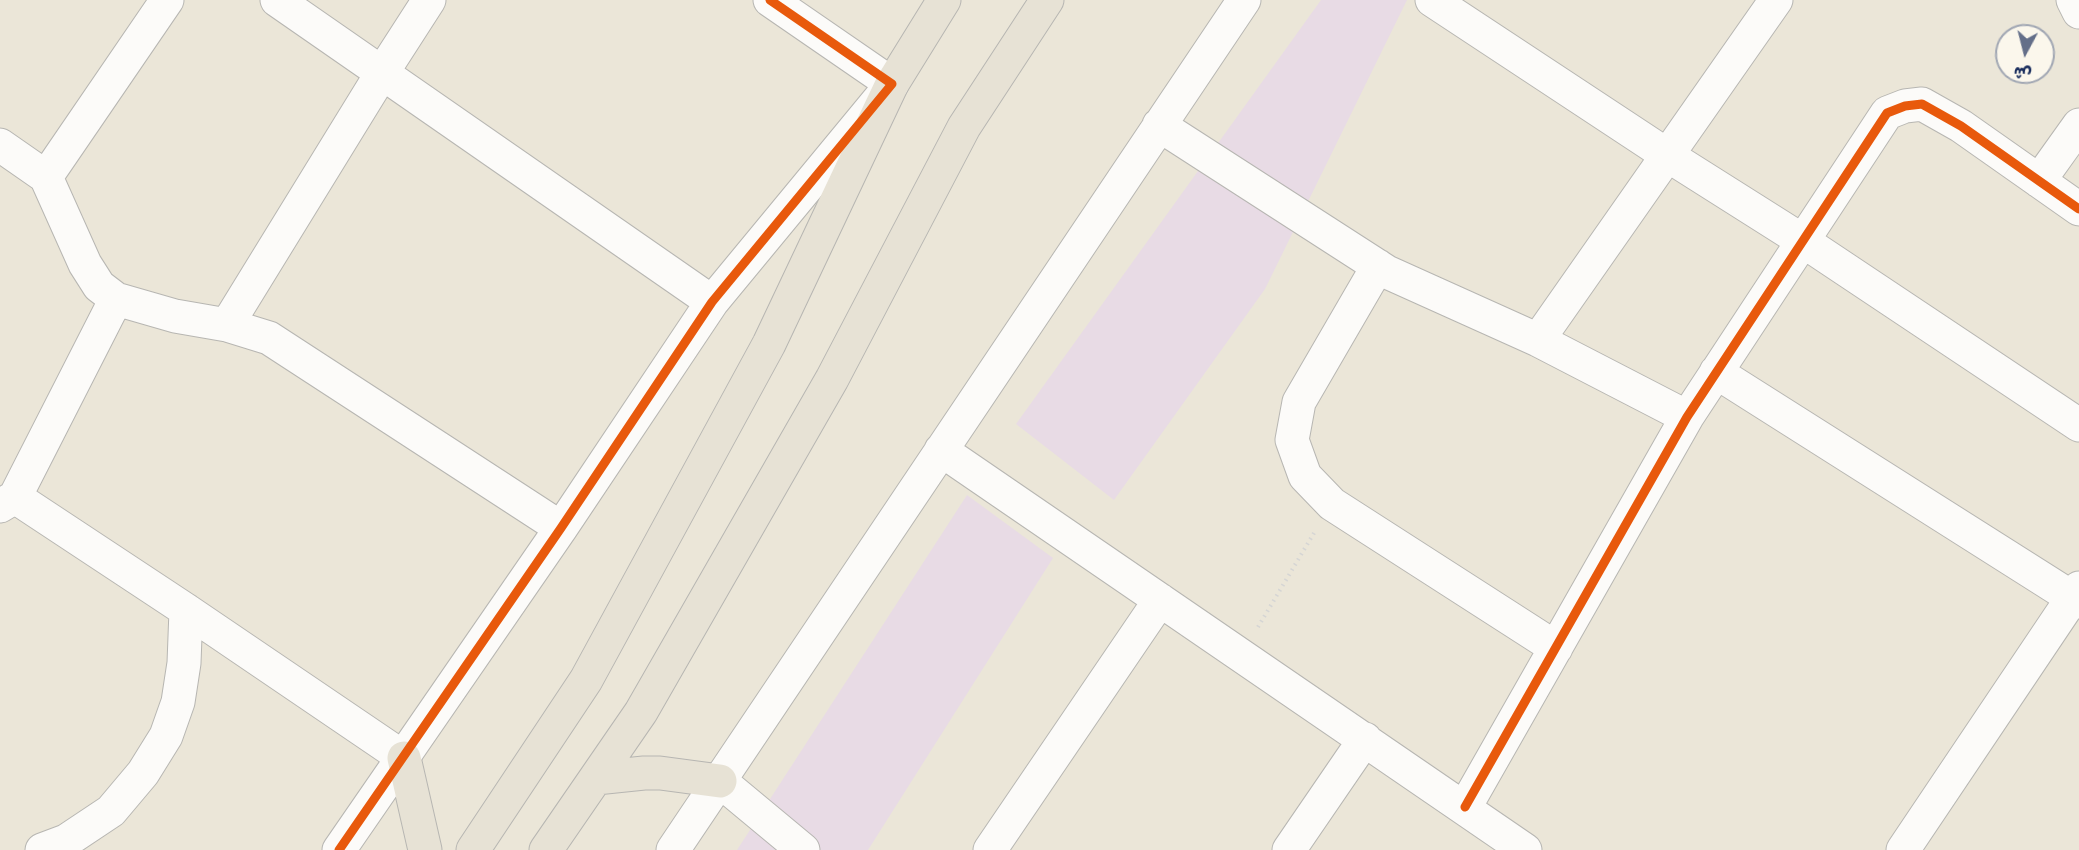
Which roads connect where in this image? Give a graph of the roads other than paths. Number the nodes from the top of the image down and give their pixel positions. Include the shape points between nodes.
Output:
1 (167, 0) edge
2 (278, 0) edge
3 (429, 0) edge
4 (770, 0) edge
5 (944, 0) edge
6 (1047, 0) edge
7 (1244, 0) edge
8 (1432, 0) edge
9 (1776, 0) edge
10 (2073, 0) edge
11 (2079, 12) edge
12 (382, 73) junction
13 (892, 84) junction
14 (1159, 125) junction
15 (2079, 125) edge
16 (0, 145) edge
17 (1667, 155) junction
18 (46, 177) junction
19 (2039, 181) junction
20 (2079, 209) edge
21 (1803, 241) junction
22 (1378, 266) junction
23 (116, 299) junction
24 (712, 302) junction
25 (227, 325) junction
26 (1538, 340) junction
27 (1716, 372) junction
28 (1687, 417) junction
29 (2079, 425) edge
30 (942, 450) junction
31 (8, 502) edge
32 (561, 528) junction
33 (2077, 596) edge
34 (1160, 600) junction
35 (186, 610) junction
36 (1556, 648) junction
37 (1365, 739) junction
38 (404, 758) junction
39 (596, 777) junction
40 (720, 781) junction
41 (1466, 807) junction
42 (42, 850) edge
43 (339, 850) edge
44 (425, 850) edge
45 (473, 850) edge
46 (546, 850) edge
47 (673, 850) edge
48 (803, 850) edge
49 (990, 850) edge
50 (1289, 850) edge
51 (1525, 850) edge
52 (1903, 850) edge

1 - 18 street
2 - 12 street
3 - 12 street
4 - 13 street
5 - 13 main road
6 - 39 main road via 964,128 832,379 641,712
7 - 14 street
8 - 17 street
9 - 17 street
10 - 11 street
12 - 24 street
12 - 25 street
13 - 24 street
13 - 45 main road via 769,344 586,680
14 - 22 street
14 - 30 street
15 - 19 street
16 - 18 street
17 - 21 street
17 - 26 street
18 - 23 street via 85,264 99,286
19 - 20 street
19 - 21 street via 1948,118 1922,104 1905,106 1887,113
21 - 27 street
21 - 29 street
22 - 26 street
22 - 36 street via 1299,402 1292,440 1305,476 1332,504
23 - 25 street via 175,316
23 - 31 street
24 - 32 street
25 - 32 street via 269,338
26 - 28 street
27 - 28 street
27 - 33 street
28 - 36 street
30 - 34 street
30 - 40 street
31 - 35 street
32 - 38 street
33 - 52 street
34 - 37 street
34 - 49 street
35 - 38 street
35 - 42 street via 178,702 166,736 143,773 111,811 66,841
36 - 41 street
37 - 41 street
37 - 50 street
38 - 43 street
38 - 44 main road
39 - 40 main road via 660,773
39 - 46 main road
40 - 47 street
40 - 48 street
41 - 51 street

